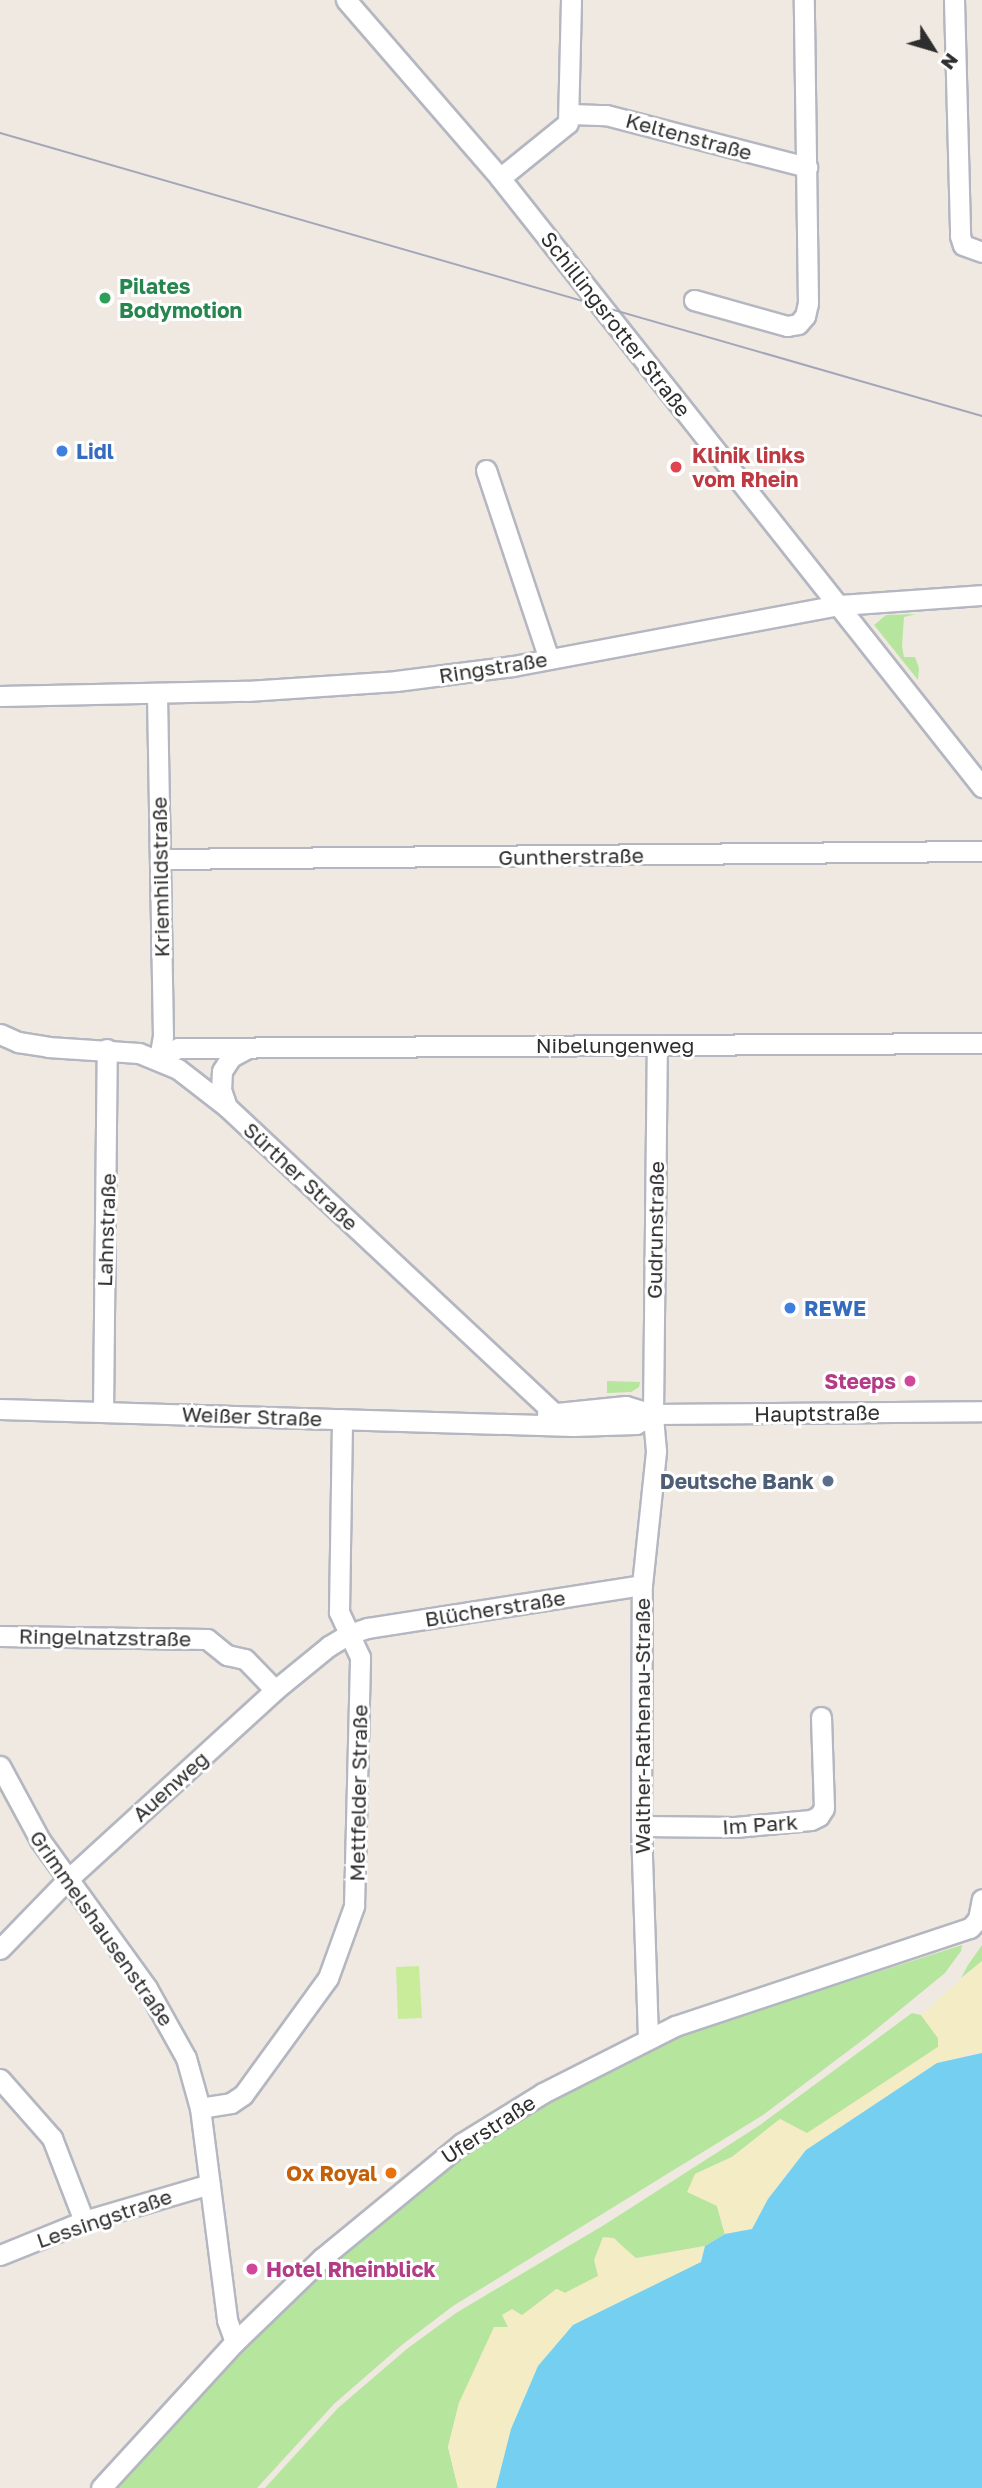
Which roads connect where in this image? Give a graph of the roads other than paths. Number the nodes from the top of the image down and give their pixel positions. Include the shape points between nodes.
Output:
1 (346, 0) edge
2 (571, 0) edge
3 (804, 0) edge
4 (954, 0) edge
5 (570, 114) junction
6 (807, 167) junction
7 (500, 178) junction
8 (982, 252) edge
9 (694, 300) dead end
10 (486, 470) dead end
11 (982, 595) edge
12 (839, 604) junction
13 (549, 659) junction
14 (157, 694) junction
15 (0, 696) edge
16 (982, 787) edge
17 (982, 851) edge
18 (160, 859) junction
19 (0, 1034) edge
20 (982, 1043) edge
21 (657, 1046) junction
22 (248, 1048) junction
23 (107, 1049) junction
24 (159, 1059) junction
25 (227, 1107) junction
26 (528, 1386) junction
27 (593, 1408) junction
28 (0, 1409) edge
29 (982, 1411) edge
30 (103, 1412) junction
31 (554, 1413) junction
32 (653, 1415) junction
33 (342, 1419) junction
34 (505, 1423) junction
35 (573, 1426) junction
36 (642, 1585) junction
37 (349, 1634) junction
38 (0, 1636) edge
39 (275, 1690) junction
40 (821, 1717) dead end
41 (0, 1767) edge
42 (642, 1826) junction
43 (67, 1880) junction
44 (982, 1899) edge
45 (0, 1949) edge
46 (648, 2038) junction
47 (0, 2079) edge
48 (200, 2108) junction
49 (210, 2184) junction
50 (84, 2221) junction
51 (0, 2255) edge
52 (235, 2342) junction
53 (101, 2488) edge

1 - 7 street, Schillingsrotter Straße
2 - 5 street
3 - 6 street
4 - 8 street via 960,236 963,245
5 - 6 street, Keltenstraße via 606,114
5 - 7 street via 568,123
6 - 9 street via 805,316 798,324 787,326
7 - 12 street, Schillingsrotter Straße
10 - 13 street
11 - 12 street, Ringstraße
12 - 13 street, Ringstraße
12 - 16 street, Schillingsrotter Straße
13 - 14 street, Ringstraße via 344,686
14 - 15 street, Ringstraße
14 - 18 street, Kriemhildstraße
17 - 18 street, Guntherstraße
18 - 24 street, Kriemhildstraße via 163,1037
19 - 23 street, Sürther Straße via 48,1047
20 - 21 street, Nibelungenweg
21 - 22 street, Nibelungenweg
21 - 32 street, Gudrunstraße
22 - 24 street, Nibelungenweg via 178,1048
22 - 25 street via 231,1057 222,1071 221,1090
23 - 24 street, Sürther Straße
23 - 30 street, Lahnstraße
24 - 25 street, Sürther Straße
25 - 26 street, Sürther Straße
26 - 27 street, Hauptstraße
26 - 31 street, Sürther Straße
26 - 34 street via 523,1412
27 - 31 street, Hauptstraße
27 - 32 street, Hauptstraße via 626,1406
28 - 30 street, Weißer Straße
29 - 32 street, Hauptstraße
30 - 33 street, Weißer Straße
31 - 34 street, Weißer Straße
31 - 35 street
32 - 35 street, Hauptstraße via 636,1424
32 - 36 street, Walther-Rathenau-Straße via 656,1451
33 - 34 street, Weißer Straße
33 - 37 street, Mettfelder Straße via 339,1612
34 - 35 street, Weißer Straße
36 - 37 street, Blücherstraße
36 - 42 street, Walther-Rathenau-Straße
37 - 39 street, Auenweg
37 - 48 street, Mettfelder Straße via 360,1657 356,1896 347,1928 328,1978 243,2095 231,2103
38 - 39 street, Ringelnatzstraße via 207,1639 227,1655 245,1659
39 - 43 street, Auenweg
40 - 42 street, Im Park via 824,1808 819,1816 736,1827
41 - 43 street, Grimmelshausenstraße
42 - 46 street, Walther-Rathenau-Straße
43 - 45 street, Auenweg
43 - 48 street, Grimmelshausenstraße via 121,1949 171,2025
44 - 46 street, Uferstraße via 974,1925
46 - 52 street, Uferstraße via 543,2093 462,2143 321,2258
47 - 50 street via 52,2138
48 - 49 street, Grimmelshausenstraße
49 - 50 street, Lessingstraße
49 - 52 street, Grimmelshausenstraße via 227,2320
50 - 51 street, Lessingstraße
52 - 53 street, Uferstraße

